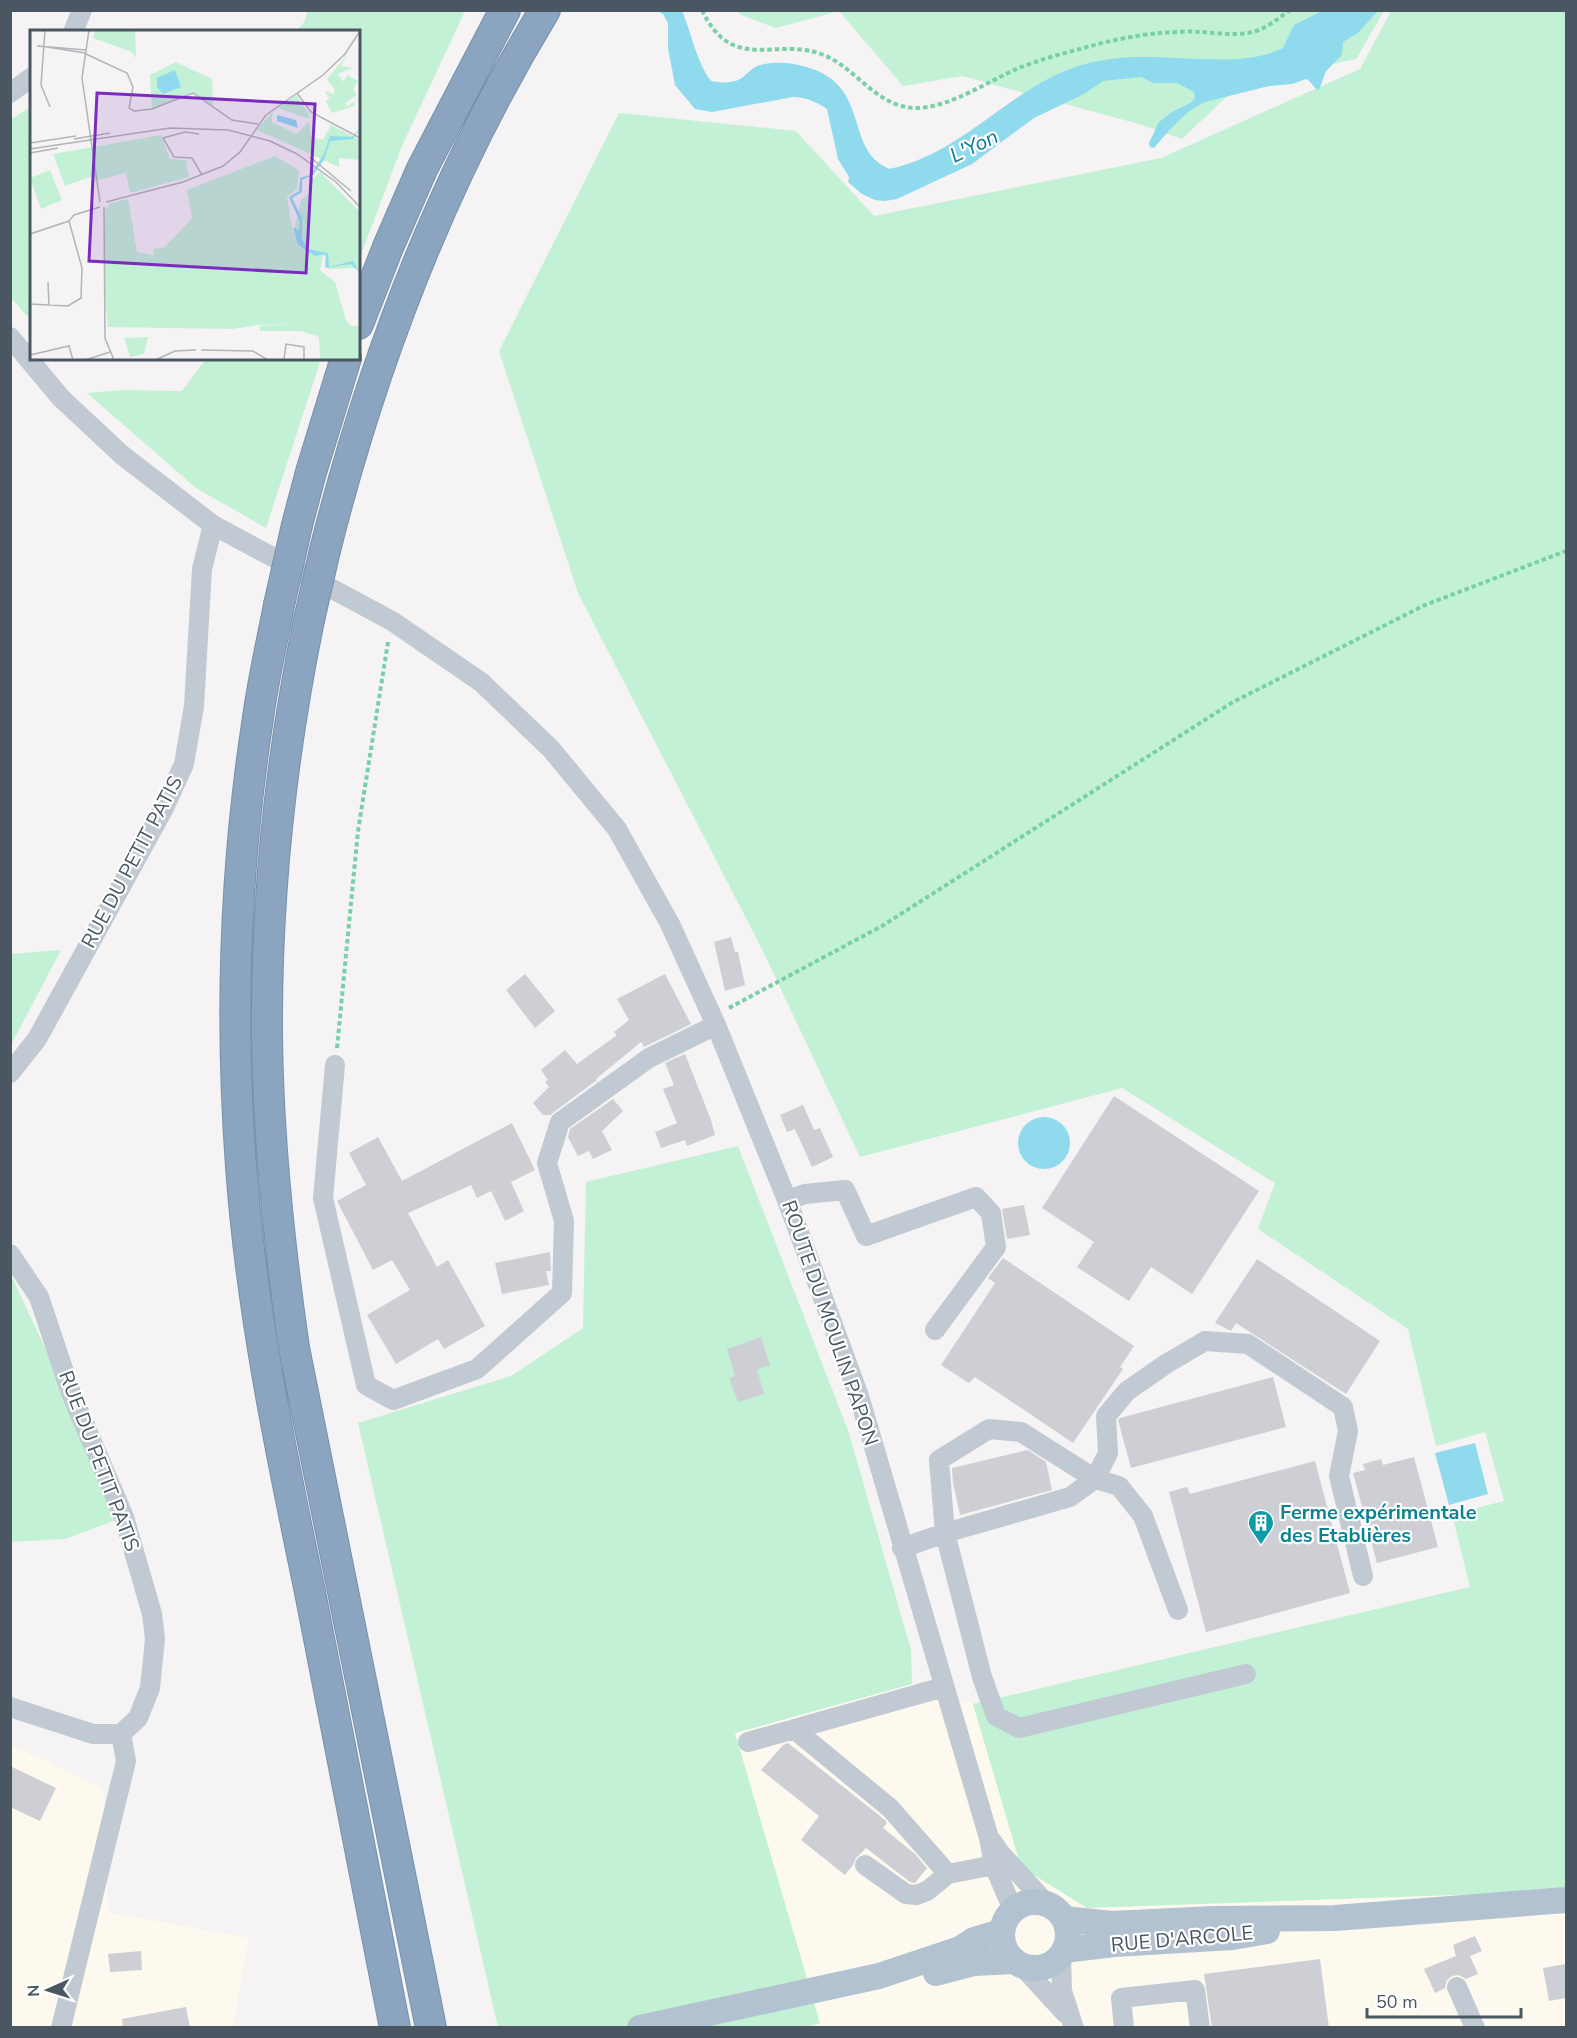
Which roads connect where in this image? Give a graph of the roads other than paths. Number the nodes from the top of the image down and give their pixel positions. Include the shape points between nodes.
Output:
1 (82, 10) edge
2 (505, 10) edge
3 (545, 10) edge
4 (74, 30) edge
5 (30, 78) edge
6 (10, 93) edge
7 (360, 319) edge
8 (10, 337) edge
9 (345, 360) edge
10 (213, 525) junction
11 (716, 1025) junction
12 (335, 1065) road end
13 (10, 1073) edge
14 (787, 1200) junction
15 (10, 1254) edge
16 (935, 1330) dead end
17 (1095, 1479) junction
18 (945, 1533) junction
19 (902, 1548) junction
20 (1363, 1576) dead end
21 (1178, 1610) dead end
22 (1246, 1674) dead end
23 (944, 1687) junction
24 (10, 1707) edge
25 (794, 1729) junction
26 (121, 1734) junction
27 (748, 1742) dead end
28 (989, 1838) junction
29 (865, 1865) dead end
30 (994, 1865) junction
31 (948, 1874) junction
32 (1566, 1900) edge
33 (1055, 1911) junction
34 (1335, 1918) junction
35 (1007, 1921) junction
36 (1063, 1953) junction
37 (1018, 1964) junction
38 (879, 1976) junction
39 (1457, 1987) dead end
40 (1072, 2023) edge
41 (61, 2028) edge
42 (395, 2028) edge
43 (431, 2028) edge
44 (640, 2028) edge
45 (1124, 2028) edge
46 (1200, 2028) edge
47 (1475, 2028) edge

1 - 4 street
2 - 7 highway via 422,169
3 - 43 highway, bridge via 476,131 428,233 366,402 325,550 296,686 271,915 267,1036 273,1169 294,1348
5 - 6 street
8 - 10 street, ROUTE DU MOULIN PAPON via 61,398 115,448
9 - 42 highway, bridge via 297,525 258,718 237,928 237,1084 249,1252 266,1370
10 - 11 street, ROUTE DU MOULIN PAPON via 392,621 481,682 551,749 617,829 670,924
10 - 13 street, RUE DU PETIT PATIS via 202,569 194,706 184,764 163,810 37,1039
11 - 12 street via 649,1058 560,1122 547,1163 564,1221 562,1293 477,1369 393,1400 366,1385 323,1198
11 - 14 street, ROUTE DU MOULIN PAPON
14 - 16 street via 845,1190 866,1236 976,1197 991,1213 996,1247
14 - 19 street, ROUTE DU MOULIN PAPON via 859,1396
15 - 26 street, RUE DU PETIT PATIS via 39,1297 71,1393 124,1517 152,1614 155,1640 150,1688 138,1718
17 - 18 street via 1070,1497
17 - 18 street via 1021,1432 989,1430 939,1460
17 - 20 street via 1108,1453 1106,1416 1127,1390 1205,1341 1248,1344 1343,1407 1348,1431 1339,1476
17 - 21 street via 1119,1486 1143,1516
18 - 19 street
18 - 22 street via 982,1677 996,1716 1019,1728
19 - 23 street, ROUTE DU MOULIN PAPON
23 - 25 street
23 - 28 street, ROUTE DU MOULIN PAPON
24 - 26 street via 93,1734
25 - 27 street
25 - 31 street via 891,1808
26 - 41 street via 126,1761
28 - 30 street, ROUTE DU MOULIN PAPON
28 - 33 street, ROUTE DU MOULIN PAPON
29 - 31 street via 906,1894 927,1891
30 - 31 street
30 - 35 street, ROUTE DU MOULIN PAPON
32 - 34 main road, RUE D'ARCOLE
33 - 34 main road, RUE D'ARCOLE via 1112,1924
33 - 35 main road via 1034,1901 1023,1904
33 - 36 main road via 1068,1929
34 - 36 main road, RUE D'ARCOLE via 1233,1937 1114,1944
35 - 37 main road via 1002,1943
35 - 38 main road via 960,1949
36 - 37 main road via 1043,1967
36 - 40 street via 1062,1991
37 - 38 main road via 974,1963 932,1974
37 - 40 street
38 - 44 main road
39 - 47 street
45 - 46 street via 1121,1998 1195,1990

